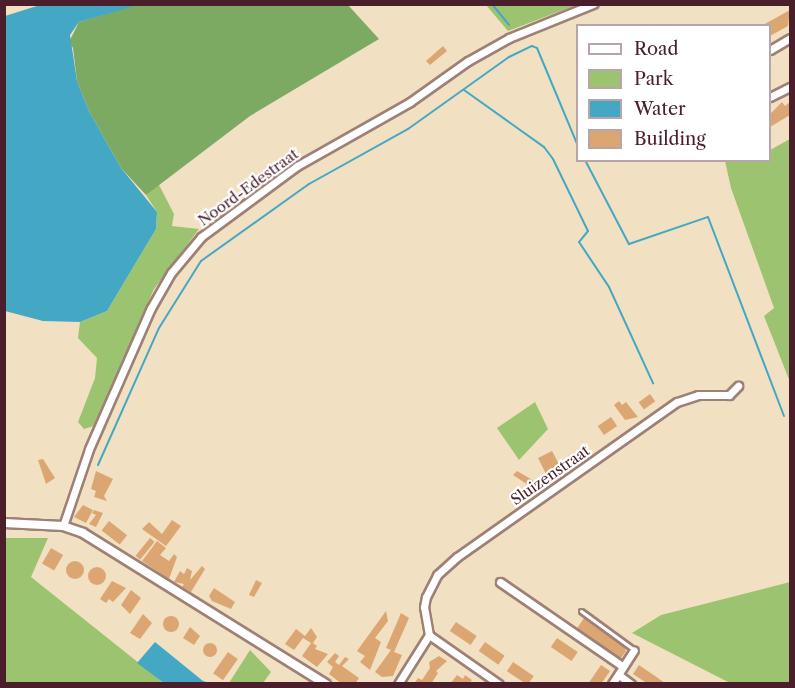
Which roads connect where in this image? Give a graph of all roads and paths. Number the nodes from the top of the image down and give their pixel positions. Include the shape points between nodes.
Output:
1 (593, 4) edge
2 (790, 38) edge
3 (771, 49) edge
4 (790, 87) edge
5 (771, 96) edge
6 (738, 386) dead end
7 (4, 523) edge
8 (63, 526) junction
9 (500, 582) dead end
10 (580, 611) dead end
11 (429, 635) junction
12 (634, 650) joint
13 (622, 666) junction
14 (618, 675) junction
15 (327, 684) edge
16 (398, 684) edge
17 (499, 684) edge
18 (612, 684) edge
19 (631, 684) edge

1 - 8 street, Noord-Edestraat via 524,31 482,53 410,102 297,166 201,237 171,273 151,308 89,449
2 - 3 street
4 - 5 street
6 - 11 street, Sluizenstraat via 729,395 698,394 677,402 457,557 437,575 426,597
7 - 8 street
8 - 15 street via 96,540
9 - 13 street
10 - 12 lane
11 - 16 street
11 - 17 street
12 - 13 street
13 - 14 street
14 - 18 street
14 - 19 street

